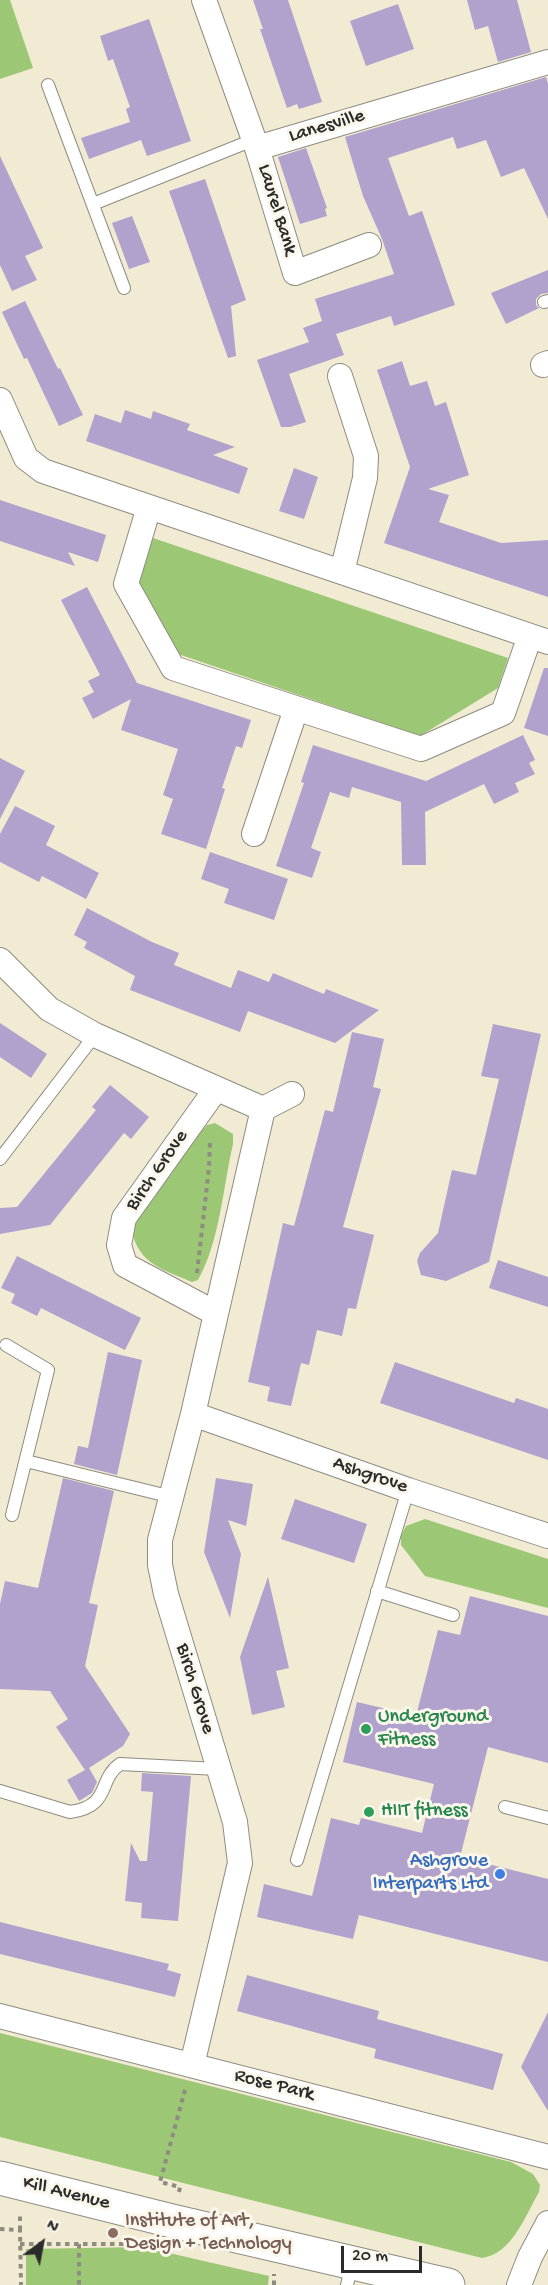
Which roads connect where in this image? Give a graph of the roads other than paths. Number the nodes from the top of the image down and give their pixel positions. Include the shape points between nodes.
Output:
1 (204, 0) edge
2 (548, 62) edge
3 (48, 86) dead end
4 (255, 144) junction
5 (93, 204) junction
6 (369, 245) dead end
7 (124, 288) dead end
8 (340, 376) dead end
9 (0, 400) edge
10 (149, 507) junction
11 (342, 572) junction
12 (539, 639) edge
13 (296, 709) junction
14 (254, 834) dead end
15 (0, 960) edge
16 (95, 1035) junction
17 (216, 1089) junction
18 (292, 1094) dead end
19 (263, 1109) junction
20 (0, 1159) edge
21 (206, 1308) junction
22 (6, 1345) dead end
23 (193, 1414) junction
24 (26, 1461) junction
25 (408, 1490) junction
26 (172, 1497) junction
27 (12, 1515) dead end
28 (548, 1536) edge
29 (377, 1591) junction
30 (453, 1615) dead end
31 (218, 1769) junction
32 (0, 1791) edge
33 (505, 1808) dead end
34 (548, 1818) edge
35 (297, 1860) dead end
36 (0, 2016) edge
37 (192, 2065) junction
38 (548, 2157) edge
39 (0, 2178) edge
40 (548, 2223) edge
41 (349, 2274) edge
42 (430, 2283) edge
43 (519, 2285) edge

1 - 4 street
2 - 4 street, Lanesville
3 - 5 lane
4 - 5 lane
4 - 6 street, Laurel Bank via 295,273
5 - 7 lane
8 - 11 street via 366,456 365,478
9 - 10 street via 26,458 44,471
10 - 11 street
10 - 13 street via 126,584 173,668
11 - 12 street
12 - 13 street via 502,713 421,748
13 - 14 street
15 - 16 street via 49,1009
16 - 17 street
16 - 20 lane
17 - 19 street
17 - 21 street, Birch Grove via 124,1218 119,1245 124,1265
18 - 19 street
19 - 21 street, Birch Grove
21 - 23 street, Birch Grove
22 - 24 lane via 48,1370
23 - 25 street, Ashgrove
23 - 26 street, Birch Grove
24 - 26 lane
24 - 27 lane
25 - 28 street, Ashgrove
25 - 29 lane
26 - 31 street, Birch Grove via 160,1540 160,1565
29 - 30 lane
29 - 35 lane
31 - 32 lane via 120,1764 112,1770 97,1801 70,1812
31 - 37 street, Birch Grove via 235,1822 240,1863
33 - 34 lane
36 - 37 street, Rose Park
37 - 38 street, Rose Park
39 - 41 main road, Kill Avenue
40 - 43 street
41 - 42 main road, Kill Avenue

